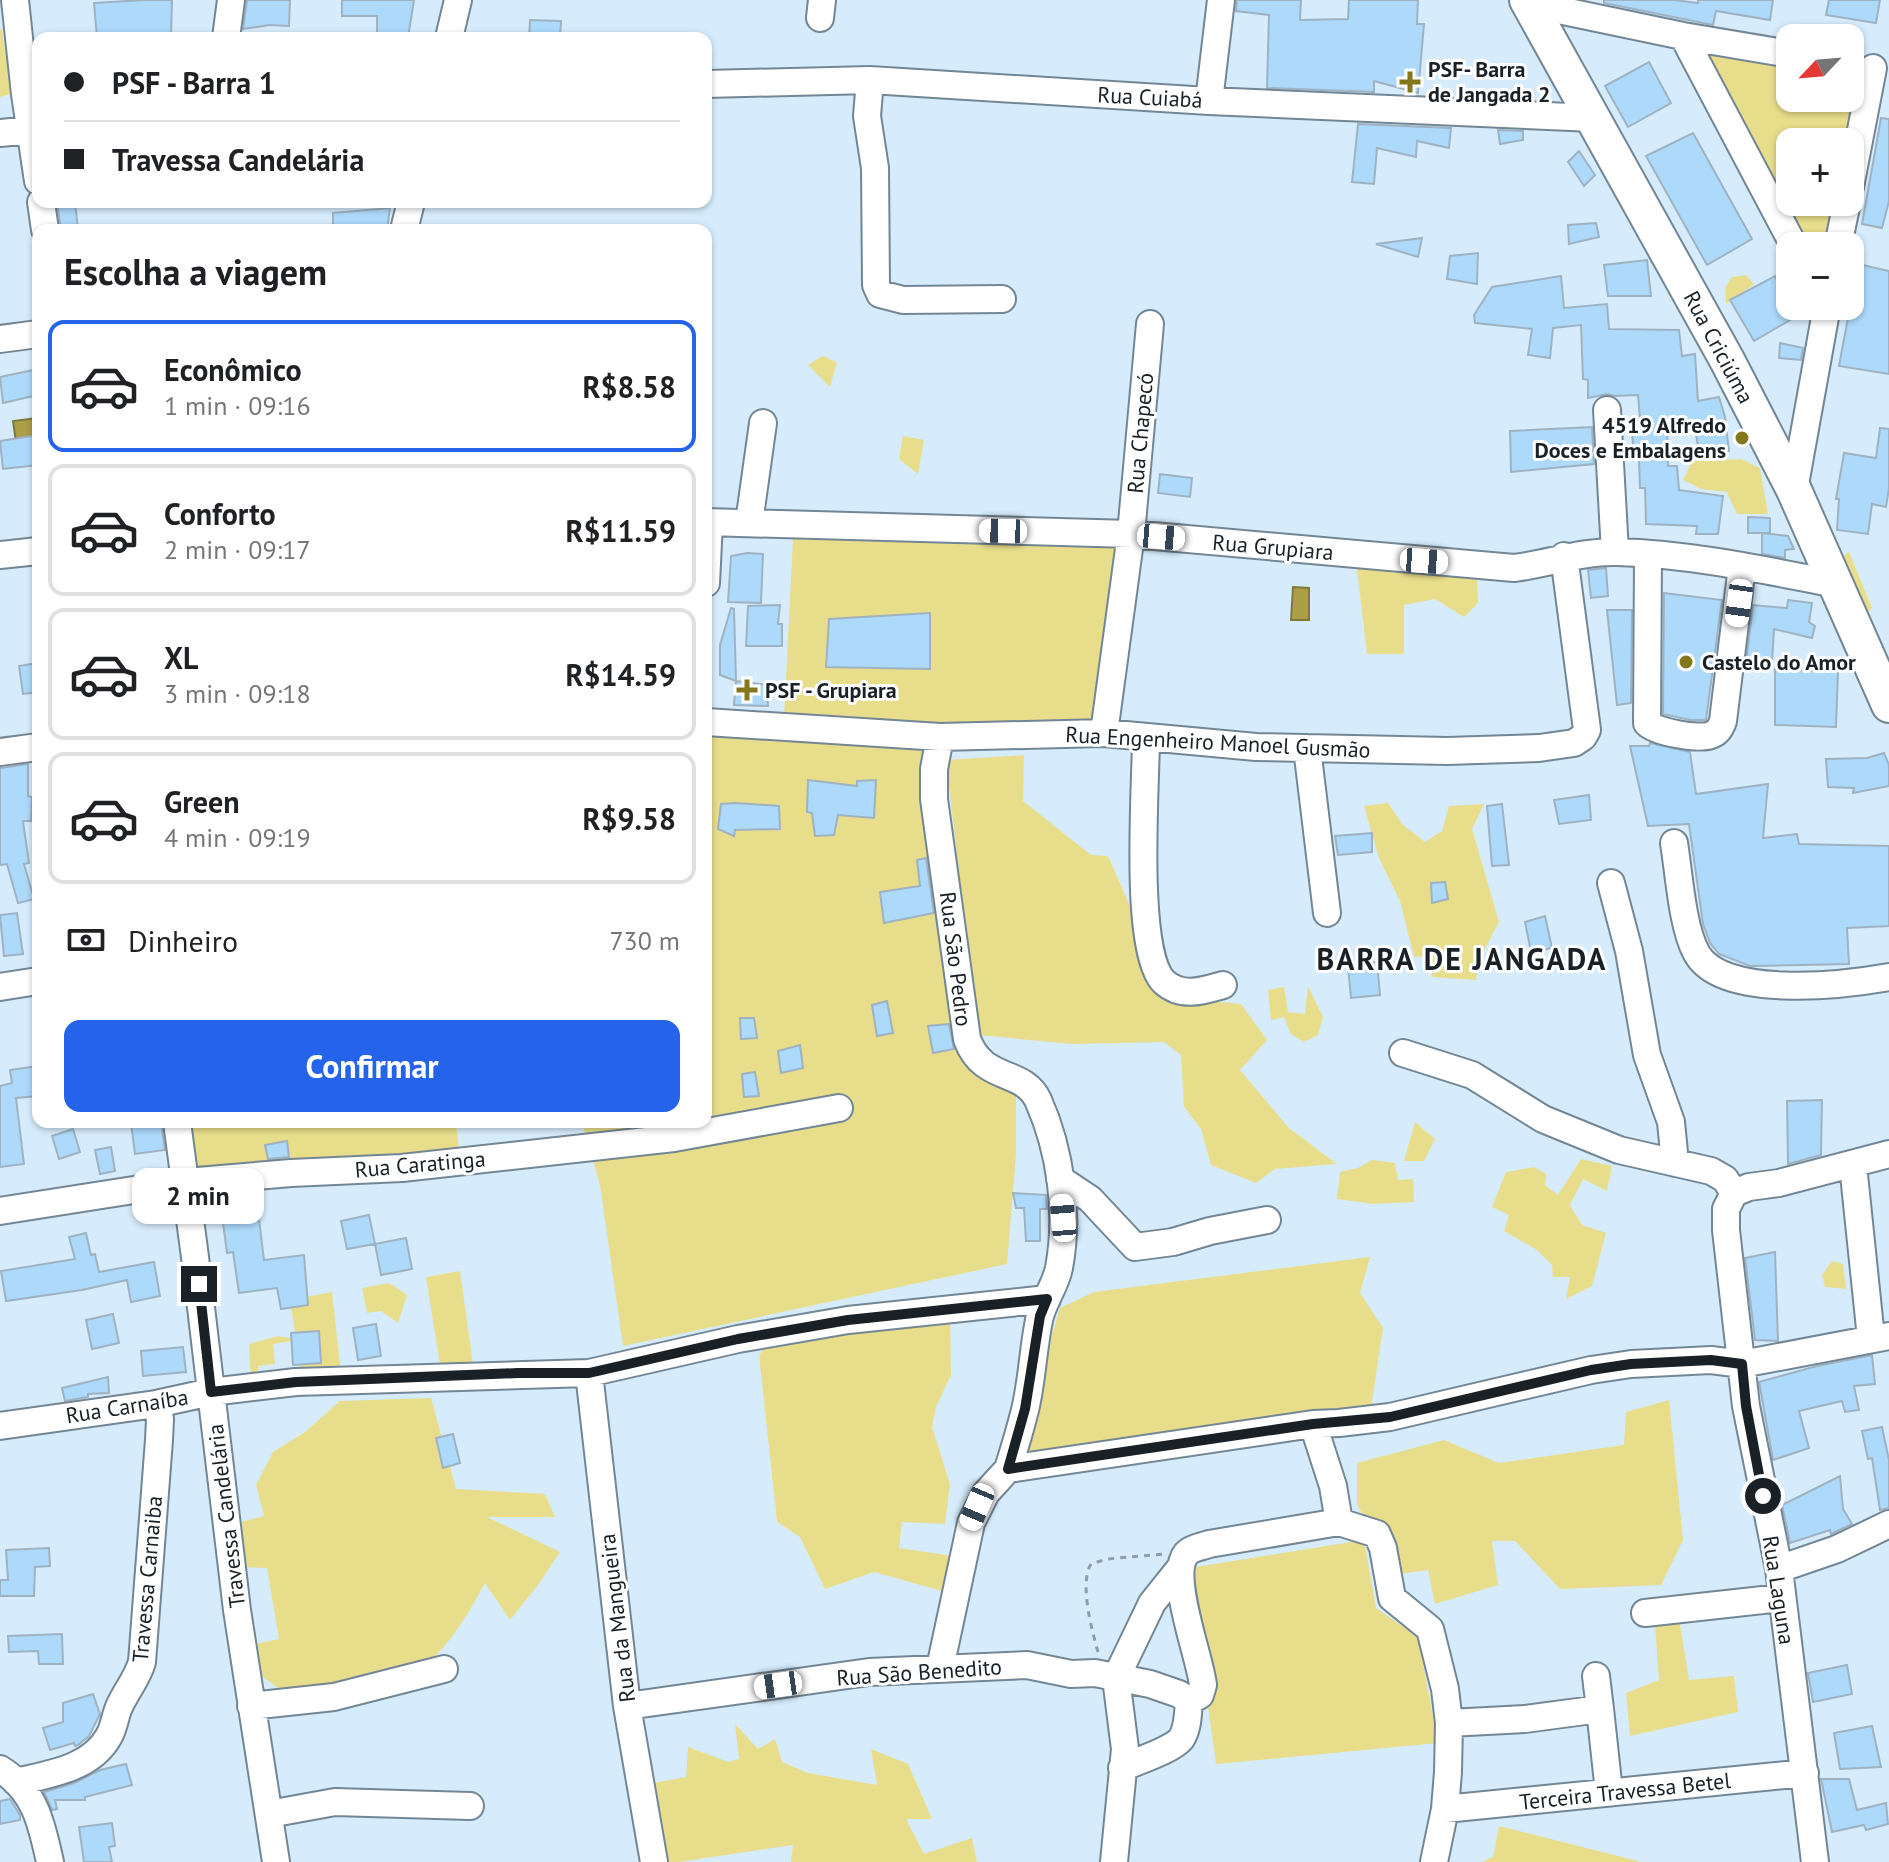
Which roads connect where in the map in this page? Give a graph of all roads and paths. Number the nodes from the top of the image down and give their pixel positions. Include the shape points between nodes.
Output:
1 (15, 0) edge
2 (231, 0) edge
3 (458, 0) edge
4 (1221, 0) edge
5 (1528, 2) edge
6 (227, 32) edge
7 (450, 32) edge
8 (1683, 36) junction
9 (1776, 52) edge
10 (1871, 67) edge
11 (31, 80) edge
12 (870, 80) junction
13 (712, 84) edge
14 (1209, 101) junction
15 (1594, 118) junction
16 (1860, 128) edge
17 (30, 130) junction
18 (0, 133) edge
19 (32, 143) edge
20 (1787, 232) edge
21 (1002, 299) dead end
22 (1824, 320) edge
23 (1150, 324) dead end
24 (32, 335) edge
25 (0, 339) edge
26 (1607, 410) dead end
27 (763, 423) dead end
28 (1794, 490) junction
29 (712, 522) edge
30 (749, 523) junction
31 (1131, 534) junction
32 (32, 552) edge
33 (1615, 552) junction
34 (0, 555) edge
35 (1648, 555) junction
36 (1564, 556) junction
37 (1742, 566) junction
38 (1836, 584) junction
39 (1889, 705) edge
40 (712, 722) edge
41 (1104, 733) junction
42 (940, 737) junction
43 (1146, 737) junction
44 (32, 748) edge
45 (1307, 748) junction
46 (0, 752) edge
47 (1674, 843) dead end
48 (1611, 883) dead end
49 (1327, 913) dead end
50 (1889, 977) edge
51 (32, 982) edge
52 (1223, 985) dead end
53 (0, 987) edge
54 (1403, 1053) dead end
55 (839, 1108) dead end
56 (178, 1128) edge
57 (1889, 1154) edge
58 (1675, 1163) junction
59 (1853, 1165) junction
60 (1060, 1179) junction
61 (185, 1182) junction
62 (1734, 1193) junction
63 (0, 1211) edge
64 (1267, 1220) dead end
65 (1047, 1299) junction
66 (1880, 1337) edge
67 (1742, 1364) junction
68 (589, 1373) junction
69 (211, 1392) junction
70 (156, 1404) junction
71 (1313, 1424) junction
72 (0, 1426) edge
73 (1008, 1469) junction
74 (1339, 1522) junction
75 (1889, 1524) edge
76 (1182, 1562) junction
77 (1779, 1569) junction
78 (1781, 1598) junction
79 (1645, 1613) dead end
80 (940, 1668) junction
81 (444, 1669) dead end
82 (1106, 1675) junction
83 (1596, 1676) dead end
84 (1189, 1701) junction
85 (251, 1706) junction
86 (627, 1706) junction
87 (1600, 1709) junction
88 (1449, 1723) junction
89 (1122, 1768) junction
90 (1805, 1773) junction
91 (8, 1776) edge
92 (1609, 1792) junction
93 (470, 1806) dead end
94 (1445, 1809) junction
95 (269, 1814) junction
96 (50, 1862) edge
97 (276, 1862) edge
98 (654, 1862) edge
99 (1114, 1862) edge
100 (1434, 1862) edge
101 (1815, 1862) edge

1 - 11 street
2 - 6 street
3 - 7 street
4 - 14 street
5 - 8 street
5 - 15 main road, Rua Criciúma
8 - 9 street
8 - 20 street
10 - 16 street
11 - 17 street
12 - 13 street, Rua Cuiabá
12 - 14 street, Rua Cuiabá
12 - 21 street via 867,116 875,168 880,294 903,300
14 - 15 street, Rua Cuiabá
15 - 28 main road, Rua Criciúma
17 - 18 street
17 - 19 street
22 - 28 street
23 - 31 street, Rua Chapecó
24 - 25 street
26 - 33 street
27 - 30 street
28 - 38 main road, Rua Criciúma
29 - 30 street, Rua Grupiara
30 - 31 street, Rua Grupiara
31 - 36 street, Rua Grupiara via 1482,567 1536,566
31 - 41 street, Rua Chapecó
32 - 34 street
33 - 35 street, Rua Grupiara
33 - 36 street, Rua Grupiara
35 - 37 street, Rua Grupiara
35 - 37 street via 1647,723 1656,730 1707,737 1723,721
36 - 45 street, Rua Engenheiro Manoel Gusmão via 1586,724 1583,737 1574,743 1491,750
37 - 38 street, Rua Grupiara
38 - 39 main road, Rua Criciúma
40 - 42 street, Rua Engenheiro Manoel Gusmão
41 - 42 street, Rua Engenheiro Manoel Gusmão
41 - 43 street, Rua Engenheiro Manoel Gusmão
42 - 60 street, Rua São Pedro via 934,799 967,1039 990,1070 1032,1090
43 - 45 street, Rua Engenheiro Manoel Gusmão
43 - 52 street via 1145,889 1151,957 1173,988 1186,993
44 - 46 street
45 - 49 street
47 - 50 street via 1689,935 1708,969 1776,985
48 - 58 street via 1647,1055 1671,1122
51 - 53 street
54 - 58 street via 1472,1075 1543,1119 1619,1150
55 - 61 street, Rua Caratinga via 659,1140 402,1168
56 - 61 street, Travessa Candelária
57 - 59 street
58 - 62 street via 1711,1171
59 - 62 street
59 - 66 street
60 - 64 street via 1090,1199 1135,1247
60 - 65 street, Rua São Pedro via 1059,1269
61 - 63 street, Rua Caratinga
61 - 69 street, Travessa Candelária
62 - 67 street, Rua Laguna via 1726,1209 1726,1230
65 - 68 street, Rua Carnaíba via 848,1320
65 - 73 street, Rua São Pedro
66 - 67 street
67 - 71 street via 1631,1364 1402,1414
67 - 77 street, Rua Laguna
68 - 69 street, Rua Carnaíba via 296,1382
68 - 86 street, Rua da Mangueira
69 - 70 street, Rua Carnaíba
69 - 85 street, Travessa Candelária
70 - 72 street, Rua Carnaíba
70 - 91 street, Travessa Carnaiba via 159,1440 138,1676 99,1749 79,1764
71 - 73 street
71 - 74 street
73 - 80 street via 986,1493 971,1523
74 - 76 street via 1209,1544 1191,1550
74 - 88 street via 1377,1534 1392,1598 1430,1629
75 - 77 street
76 - 82 street
76 - 82 path via 1156,1553 1091,1564 1090,1626
76 - 84 street via 1182,1597 1203,1685 1200,1695
77 - 78 street, Rua Laguna
78 - 79 street
78 - 90 street, Rua Laguna
80 - 82 street, Rua São Benedito via 1027,1665
80 - 86 street, Rua São Benedito via 869,1672
81 - 85 street via 334,1697
82 - 84 street, Rua São Benedito via 1166,1689
82 - 89 street via 1125,1749
83 - 87 street
84 - 89 street via 1180,1740
85 - 95 street, Travessa Candelária
86 - 98 street, Rua da Mangueira
87 - 88 street
87 - 92 street
88 - 94 street
89 - 99 street
90 - 92 street, Terceira Travessa Betel
90 - 101 street, Rua Laguna
91 - 96 street via 38,1813
92 - 94 street, Terceira Travessa Betel
93 - 95 street via 335,1802
94 - 100 street
95 - 97 street, Travessa Candelária

